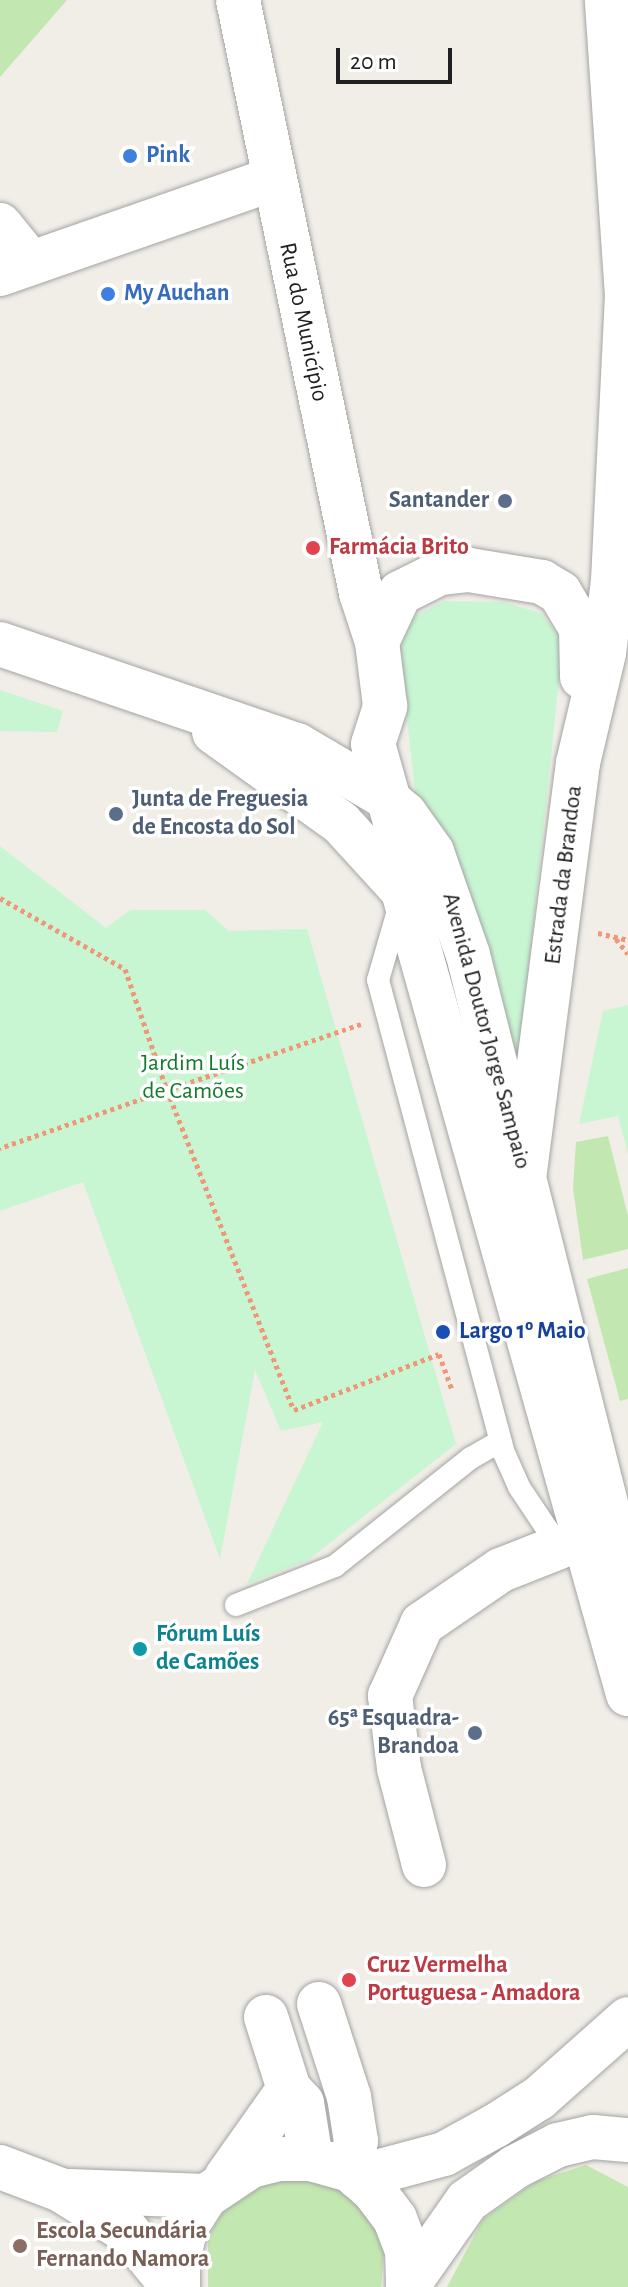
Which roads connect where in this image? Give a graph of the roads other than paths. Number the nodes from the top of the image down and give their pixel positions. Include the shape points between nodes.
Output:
1 (238, 0) edge
2 (607, 0) edge
3 (273, 179) junction
4 (0, 225) edge
5 (15, 268) edge
6 (620, 582) edge
7 (377, 642) junction
8 (0, 644) edge
9 (182, 710) junction
10 (373, 744) junction
11 (312, 754) junction
12 (578, 763) junction
13 (384, 796) junction
14 (403, 891) junction
15 (525, 1171) junction
16 (501, 1441) junction
17 (559, 1547) junction
18 (628, 1591) edge
19 (236, 1605) dead end
20 (612, 1636) junction
21 (628, 1694) edge
22 (424, 1865) dead end
23 (319, 2004) dead end
24 (266, 2017) dead end
25 (628, 2019) edge
26 (289, 2089) junction
27 (628, 2140) edge
28 (0, 2167) edge
29 (339, 2169) junction
30 (216, 2188) junction
31 (61, 2190) junction
32 (408, 2286) edge
33 (176, 2287) edge

1 - 3 street, Rua do Município
2 - 6 street, Estrada da Brandoa via 627,296
3 - 5 street
3 - 7 street, Rua do Município via 361,593
4 - 5 street
6 - 12 street, Estrada da Brandoa
7 - 10 street, Rua do Município via 385,706
7 - 12 street via 390,607 419,580 469,570 542,582 560,593 581,628
8 - 9 street
9 - 11 street, Avenida Doutor Jorge Sampaio
9 - 14 street, Avenida Doutor Jorge Sampaio via 317,803
10 - 11 street
10 - 13 street
11 - 13 street, Avenida Doutor Jorge Sampaio
12 - 15 street, Estrada da Brandoa
13 - 14 street via 402,845
13 - 15 street, Avenida Doutor Jorge Sampaio via 405,814 432,852 451,894
14 - 16 lane, Avenida Doutor Jorge Sampaio via 378,980
14 - 20 street, Avenida Doutor Jorge Sampaio
15 - 18 street, Avenida Doutor Jorge Sampaio
16 - 17 lane, Avenida Doutor Jorge Sampaio via 519,1487
16 - 19 lane via 471,1458 335,1566
17 - 20 lane, Avenida Doutor Jorge Sampaio
17 - 22 street via 501,1570 422,1624 390,1696 399,1768
20 - 21 street, Avenida Doutor Jorge Sampaio
23 - 29 street via 349,2097 356,2141
24 - 26 street
25 - 29 street via 539,2098 444,2154
26 - 29 street
26 - 30 street
27 - 32 street via 581,2140 515,2167 467,2201
28 - 31 street
29 - 30 street via 251,2166
29 - 32 street via 395,2219 407,2251
30 - 31 street via 141,2198
30 - 33 street via 187,2225
31 - 33 street via 128,2232

